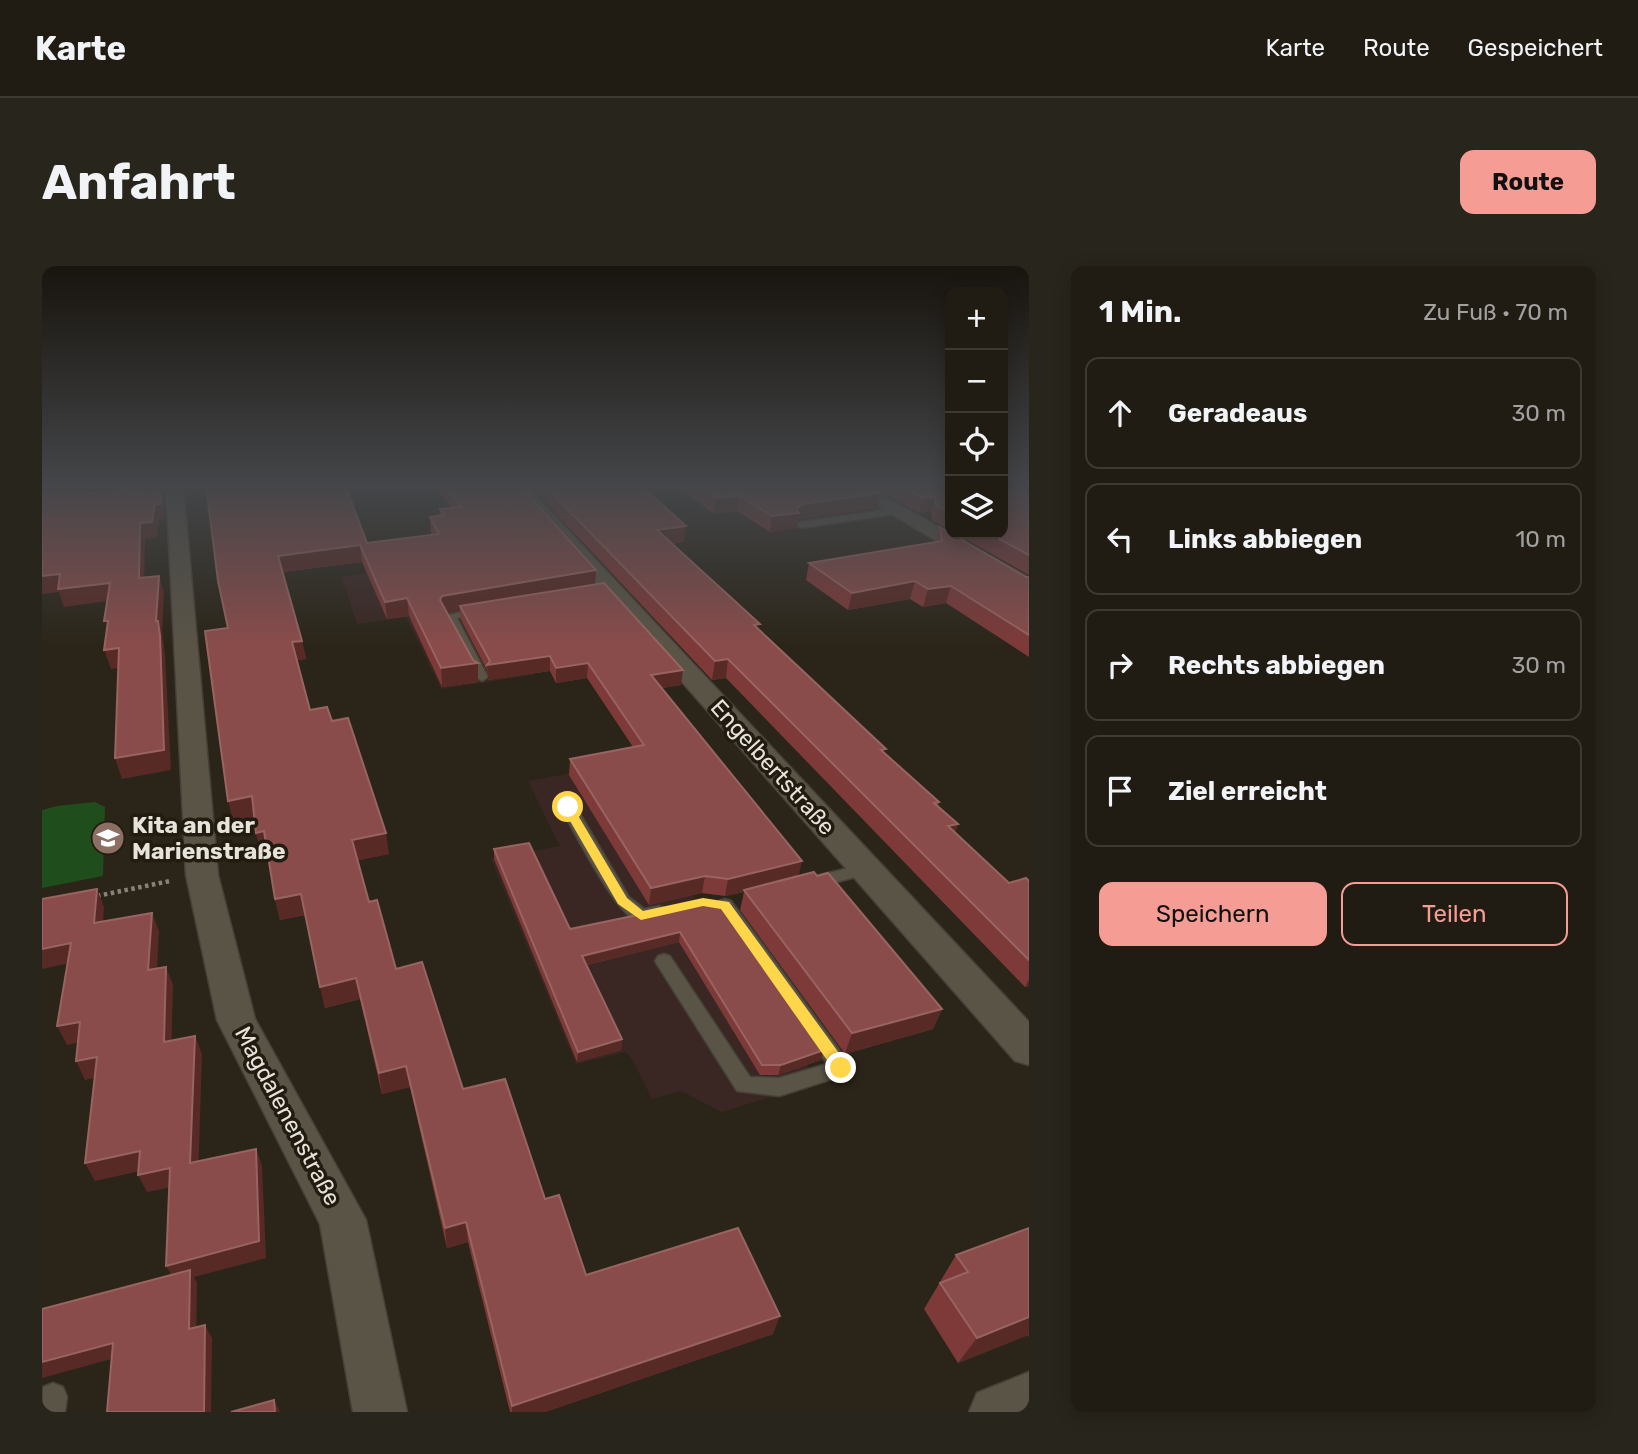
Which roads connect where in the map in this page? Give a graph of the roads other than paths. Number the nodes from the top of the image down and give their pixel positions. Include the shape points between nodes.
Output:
1 (175, 538) edge
2 (562, 538) edge
3 (945, 538) edge
4 (1029, 587) edge
5 (490, 610) edge
6 (482, 677) dead end
7 (568, 807) dead end
8 (866, 869) junction
9 (800, 886) edge
10 (703, 902) edge
11 (678, 907) edge
12 (664, 961) dead end
13 (1029, 1049) edge
14 (1029, 1399) edge
15 (380, 1412) edge
16 (996, 1412) edge

1 - 15 street, Magdalenenstraße via 202,875 236,1020 344,1220
2 - 8 street, Engelbertstraße
3 - 4 street
5 - 6 lane via 450,616
7 - 11 lane via 623,901 641,916
8 - 9 lane
8 - 13 street, Engelbertstraße
10 - 12 lane via 731,904 841,1068 779,1087 744,1085
14 - 16 street

